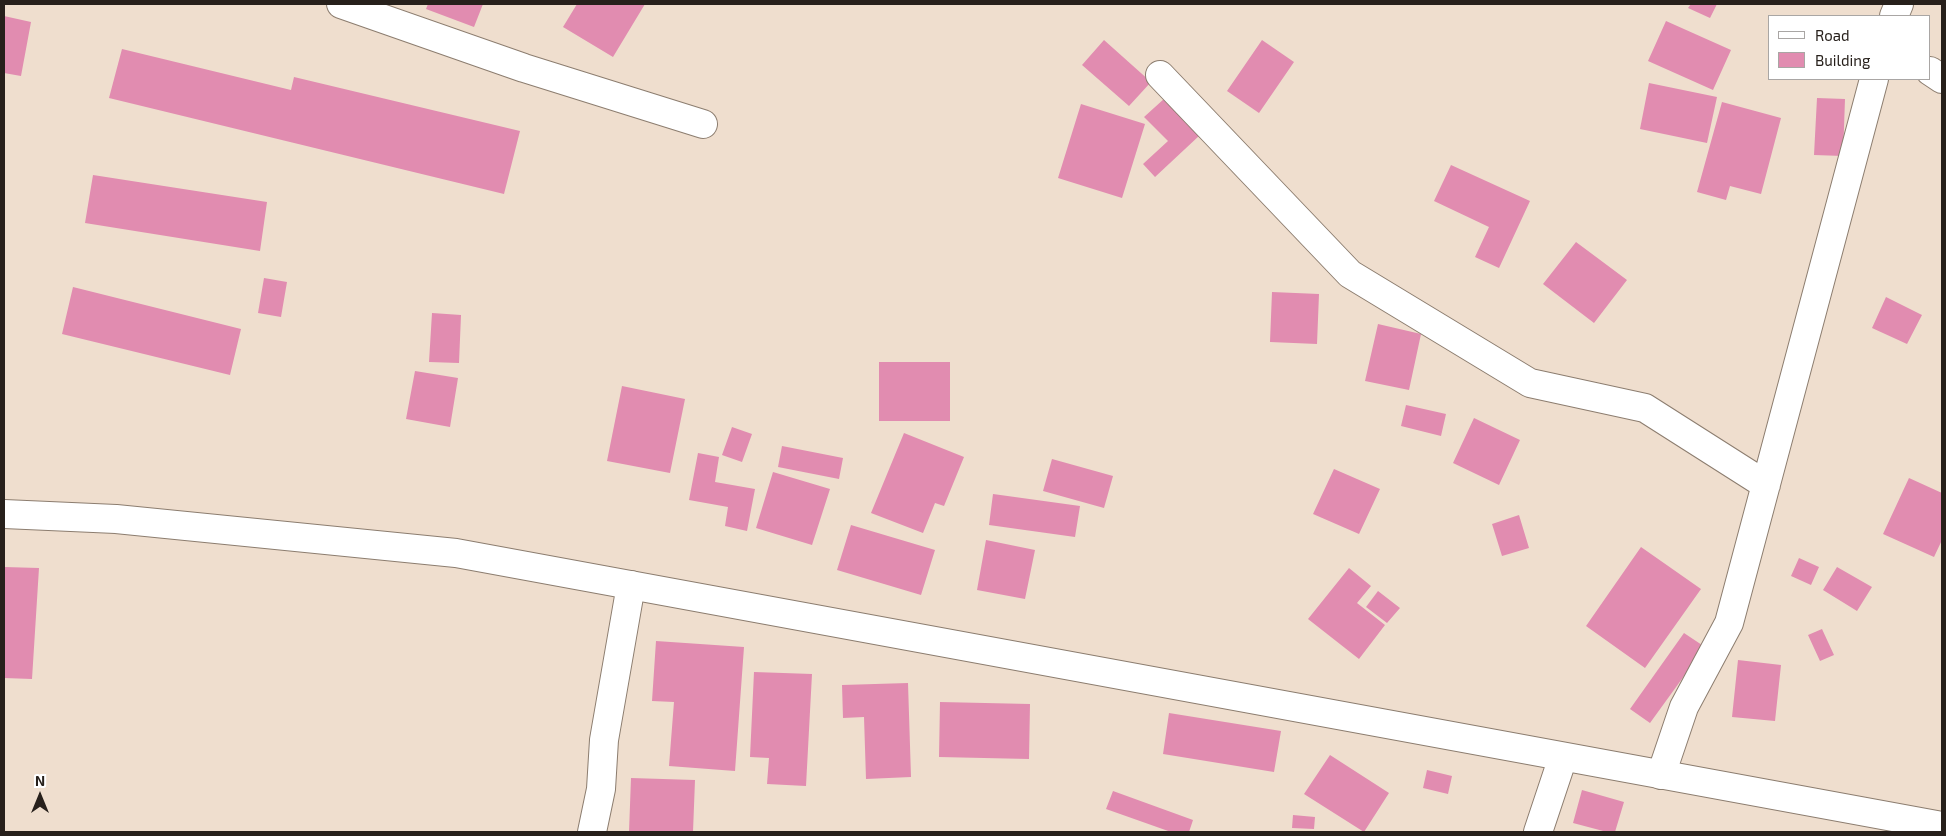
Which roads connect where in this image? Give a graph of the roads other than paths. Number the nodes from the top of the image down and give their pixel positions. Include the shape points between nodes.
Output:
1 (341, 4) edge
2 (1931, 72) edge
3 (1160, 75) dead end
4 (1942, 79) edge
5 (1874, 80) edge
6 (703, 124) dead end
7 (1766, 485) junction
8 (4, 514) edge
9 (632, 585) junction
10 (1563, 757) junction
11 (1661, 774) junction
12 (1942, 826) edge
13 (592, 832) edge
14 (1538, 832) edge

1 - 6 street via 524,68
2 - 4 street
3 - 7 street via 1350,274 1530,383 1645,408
5 - 7 street
7 - 11 street via 1729,622 1684,707
8 - 9 street via 116,519 456,553
9 - 10 street
9 - 13 street via 604,740 601,789
10 - 11 street
10 - 14 street
11 - 12 street

